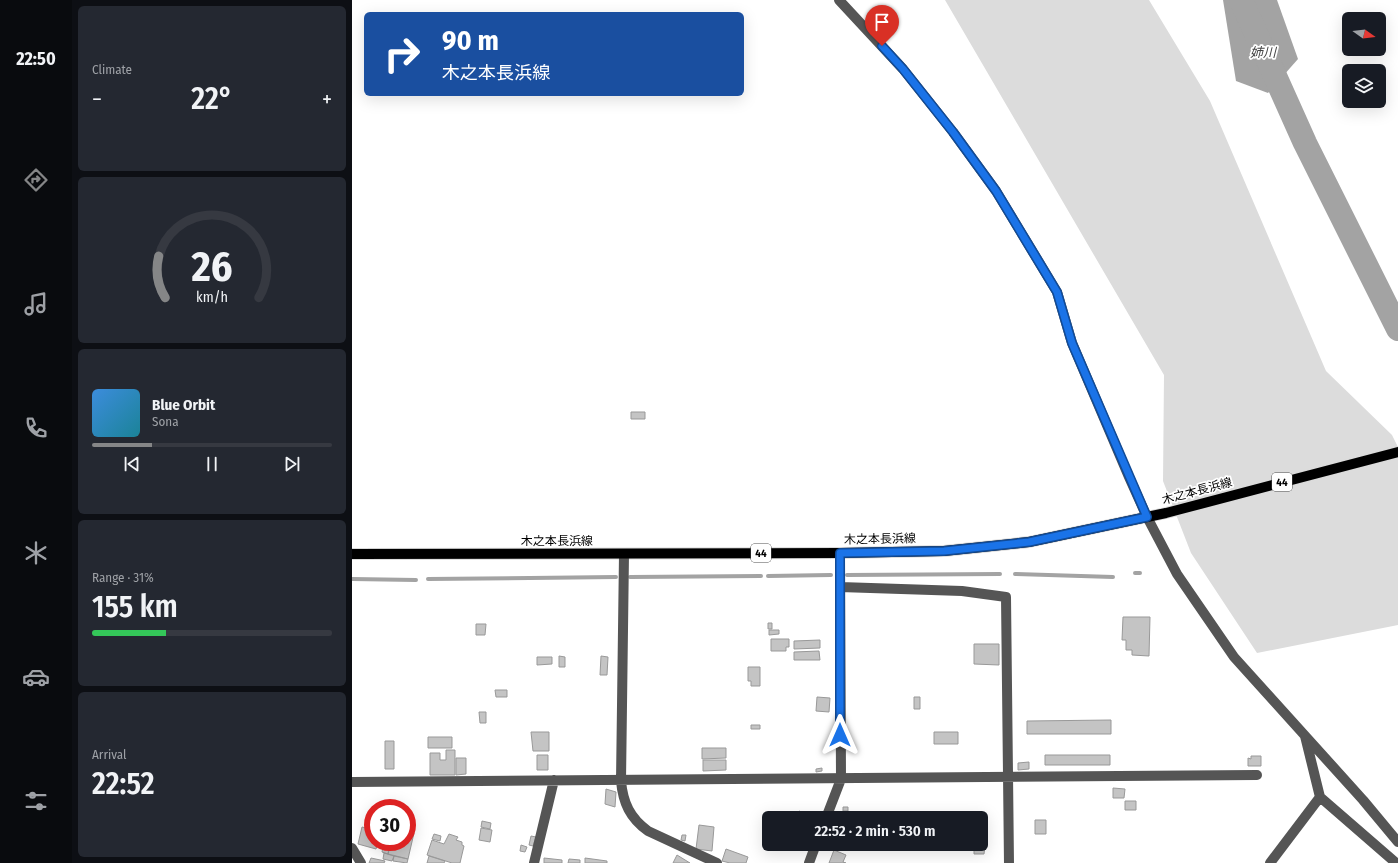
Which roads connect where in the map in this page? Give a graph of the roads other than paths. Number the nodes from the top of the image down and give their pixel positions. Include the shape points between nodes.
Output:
1 (839, 0) edge
2 (1398, 452) edge
3 (1147, 517) junction
4 (840, 553) junction
5 (352, 554) edge
6 (624, 554) junction
7 (840, 587) junction
8 (1305, 734) junction
9 (1257, 775) dead end
10 (1008, 778) junction
11 (841, 779) junction
12 (554, 780) junction
13 (621, 781) junction
14 (352, 782) edge
15 (1320, 798) junction
16 (829, 811) edge
17 (1398, 842) edge
18 (352, 848) edge
19 (813, 851) edge
20 (361, 863) edge
21 (534, 863) edge
22 (717, 863) edge
23 (809, 863) edge
24 (1009, 863) edge
25 (1270, 863) edge
26 (1396, 863) edge

1 - 3 street via 903,69 953,132 996,191 1057,292 1072,343
2 - 3 main road, 木之本長浜線 / 44
3 - 4 main road, 木之本長浜線 / 44 via 1029,542 944,551
3 - 8 street via 1177,574 1234,657
4 - 6 main road, 木之本長浜線 / 44
4 - 7 street
5 - 6 main road, 木之本長浜線 / 44
6 - 13 street
7 - 10 street via 962,591 1006,597
7 - 11 street
8 - 15 street
8 - 17 street
9 - 10 street
10 - 11 street
10 - 24 street
11 - 13 street
11 - 16 street
12 - 13 street
12 - 14 street
12 - 21 street
13 - 22 street via 625,803 640,825 676,846
15 - 25 street
15 - 26 street
18 - 20 street
19 - 23 street

